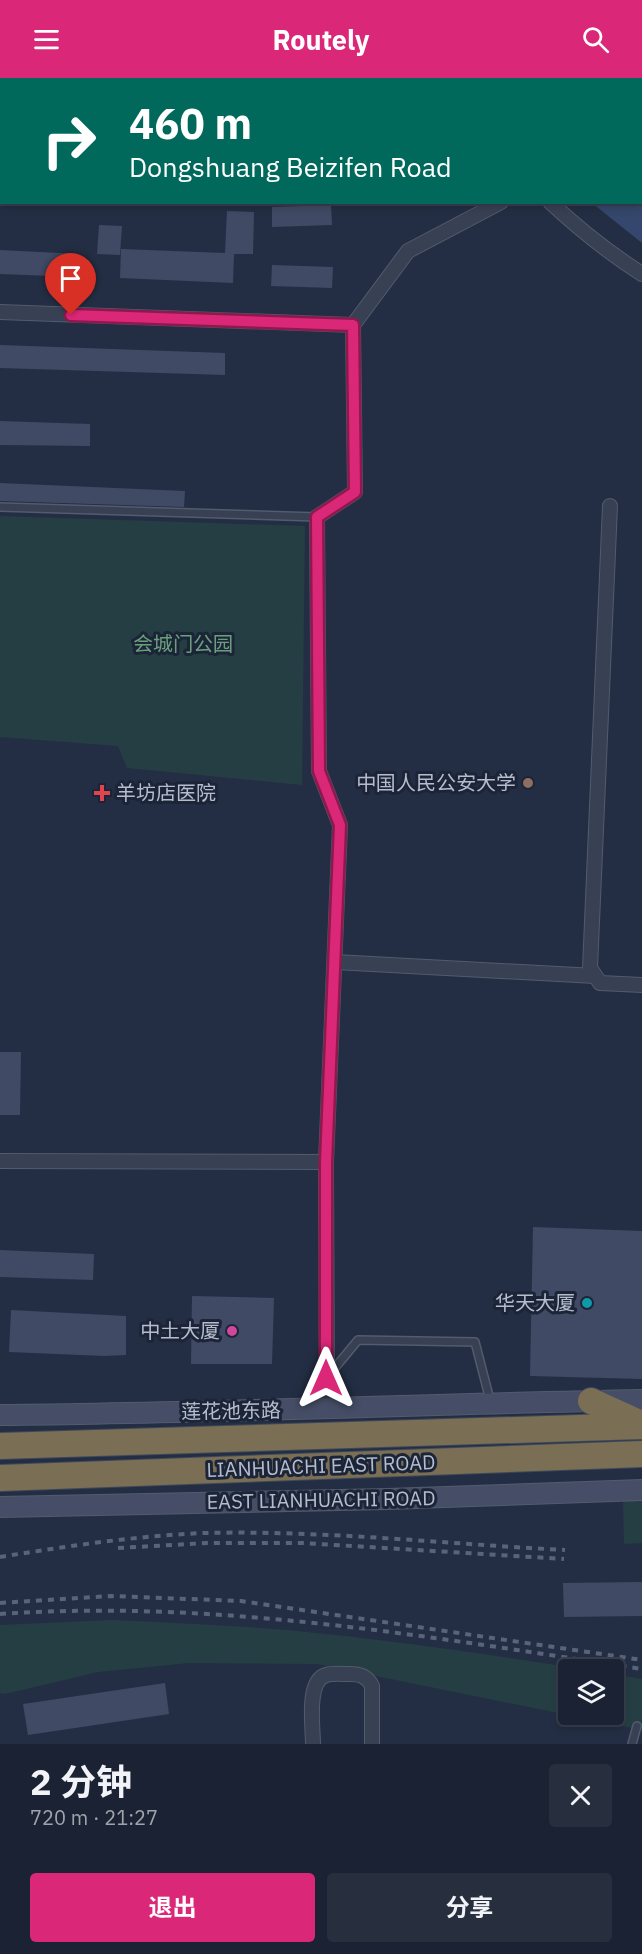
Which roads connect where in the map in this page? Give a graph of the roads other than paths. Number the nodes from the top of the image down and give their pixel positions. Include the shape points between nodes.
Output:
1 (497, 204) edge
2 (552, 204) edge
3 (642, 274) edge
4 (0, 312) edge
5 (353, 325) junction
6 (610, 506) dead end
7 (0, 507) edge
8 (317, 517) junction
9 (335, 962) junction
10 (595, 976) junction
11 (642, 985) edge
12 (0, 1161) edge
13 (326, 1162) junction
14 (326, 1378) junction
15 (642, 1400) edge
16 (591, 1401) junction
17 (490, 1403) junction
18 (327, 1409) junction
19 (0, 1415) edge
20 (642, 1425) edge
21 (0, 1446) edge
22 (642, 1454) edge
23 (0, 1478) edge
24 (642, 1490) edge
25 (0, 1507) edge
26 (637, 1725) dead end
27 (313, 1744) edge
28 (372, 1744) edge
29 (632, 1744) edge

1 - 5 street via 408,251
2 - 3 street via 579,230
4 - 5 street
5 - 8 street via 355,492
6 - 10 street via 590,968
7 - 8 lane
8 - 9 street via 319,771 340,825
9 - 10 street
9 - 13 street
10 - 11 street via 600,983
12 - 13 street
13 - 14 street
14 - 17 lane via 358,1340 475,1342
14 - 18 street
15 - 16 street, 莲花池东路
16 - 17 street, 莲花池东路
16 - 20 highway
17 - 18 street, 莲花池东路
18 - 19 street, 莲花池东路
20 - 21 highway, LIANHUACHI EAST ROAD
22 - 23 highway, LIANHUACHI EAST ROAD
24 - 25 street, EAST LIANHUACHI ROAD
26 - 29 lane
27 - 28 street via 313,1692 318,1680 327,1674 363,1676 370,1681

